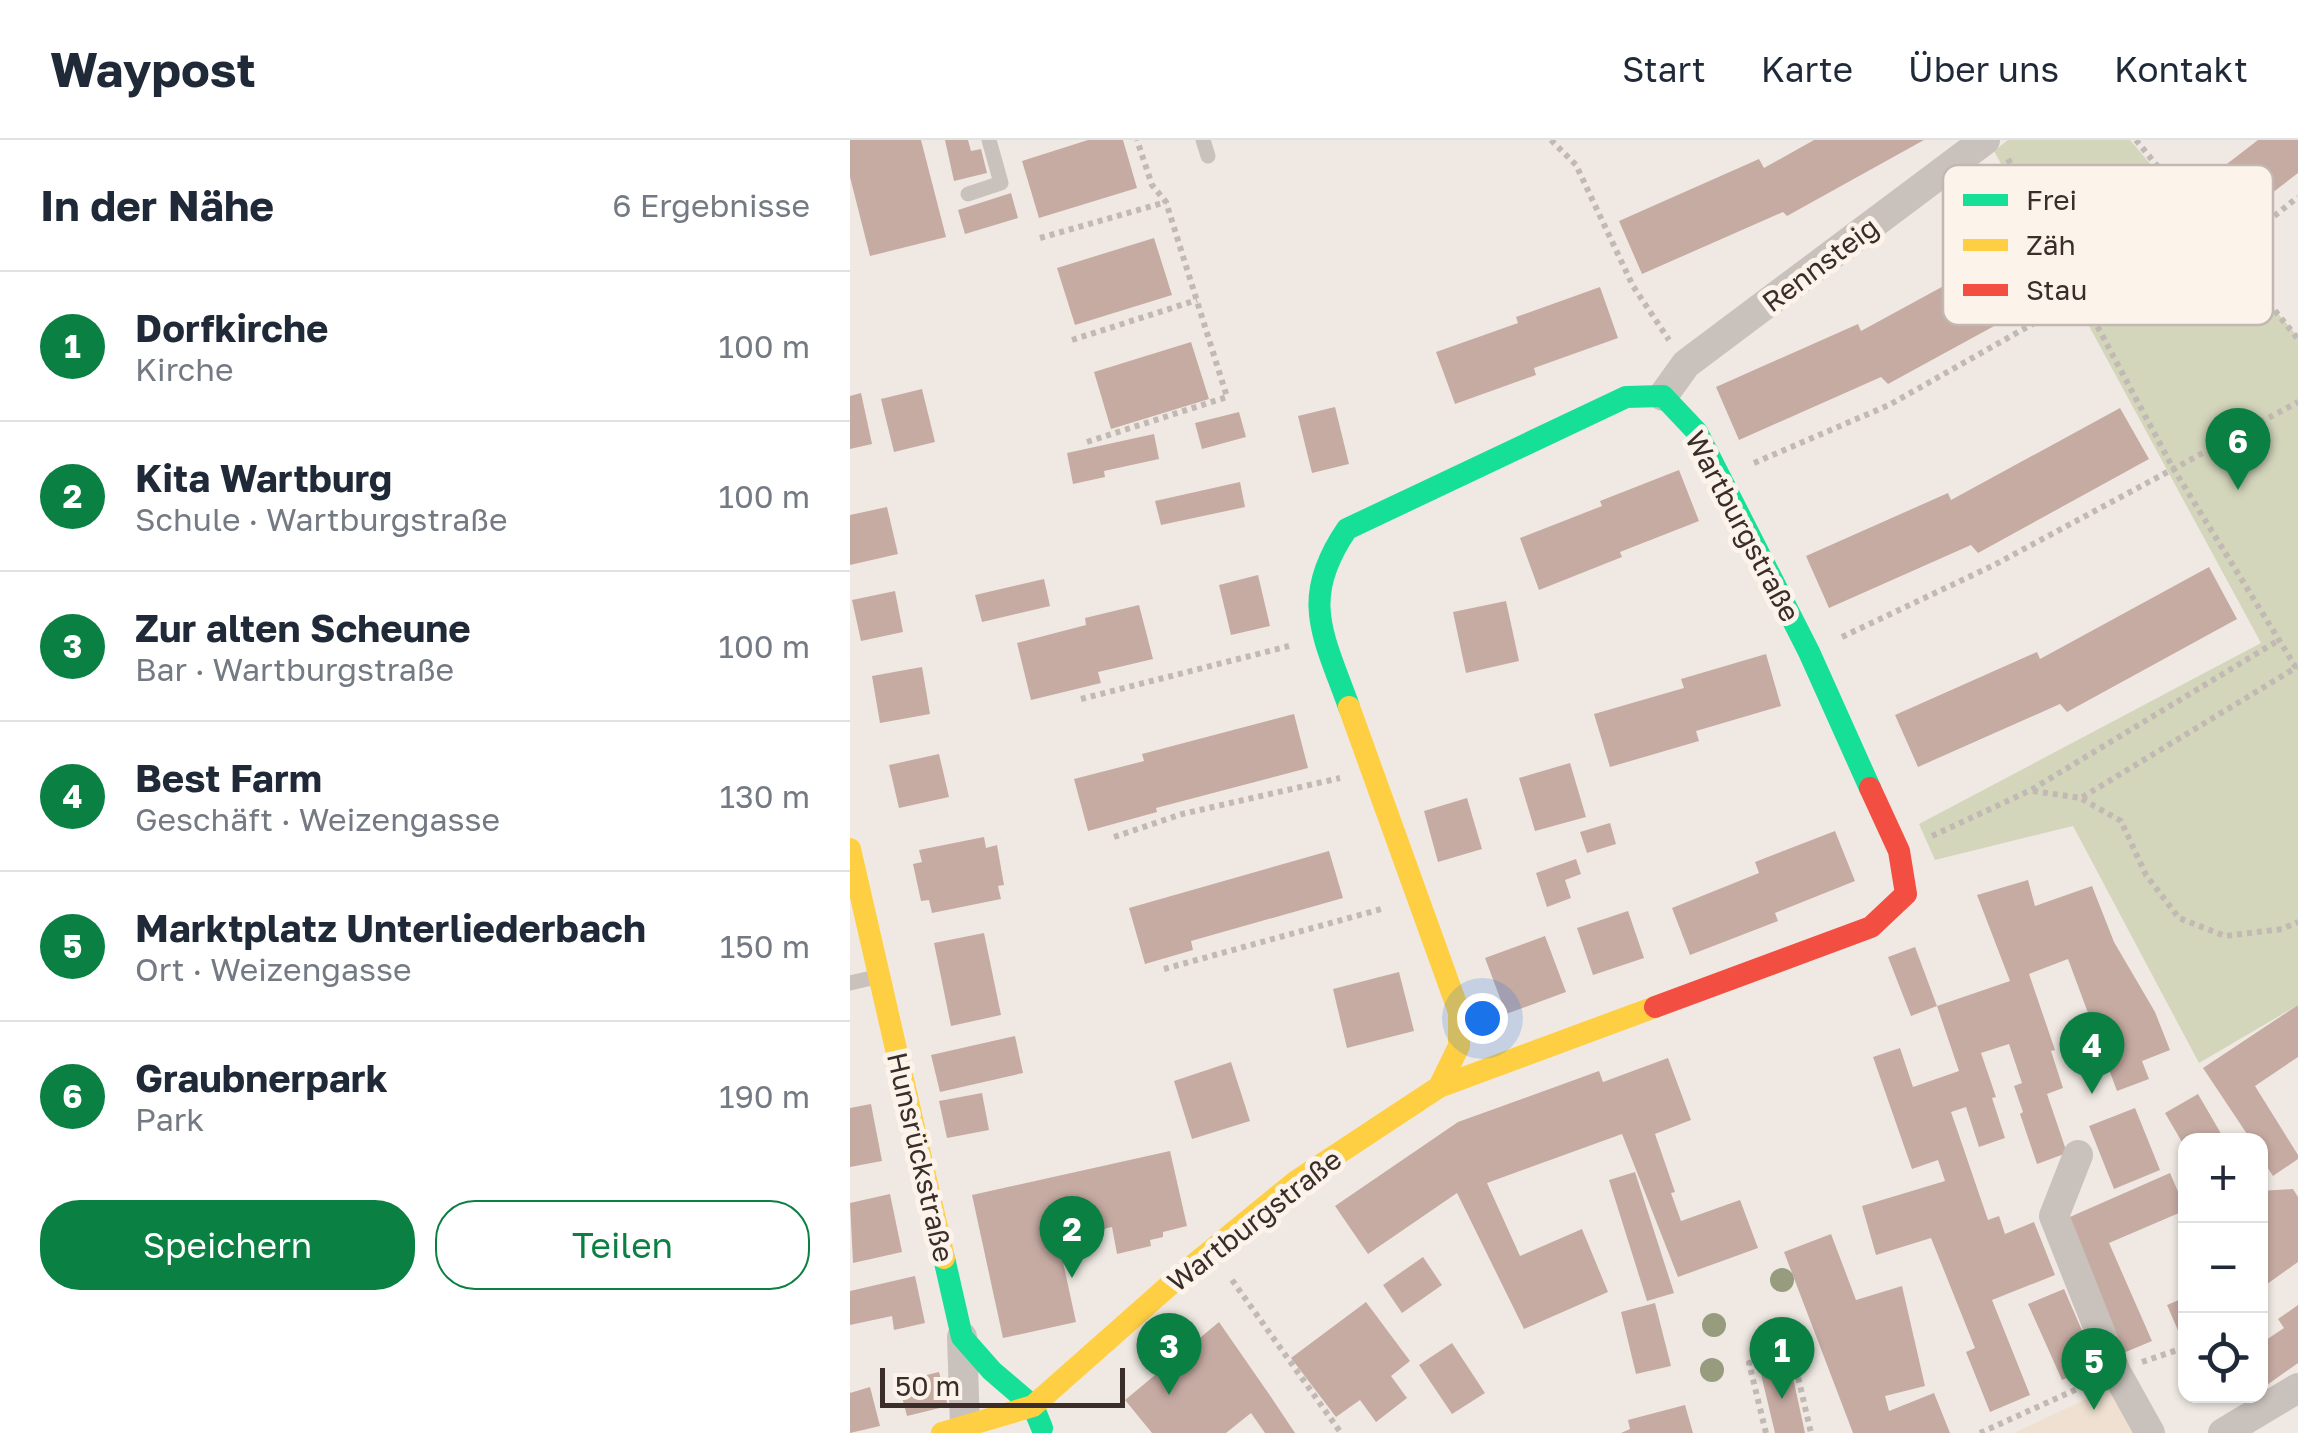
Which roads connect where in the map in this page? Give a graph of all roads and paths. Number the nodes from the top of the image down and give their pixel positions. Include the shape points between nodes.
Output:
1 (988, 140) edge
2 (1137, 140) edge
3 (1552, 140) edge
4 (2136, 140) edge
5 (1996, 149) edge
6 (1973, 165) edge
7 (2156, 165) edge
8 (1943, 186) edge
9 (968, 194) dead end
10 (2298, 197) edge
11 (1166, 202) junction
12 (2273, 217) edge
13 (1040, 238) dead end
14 (1197, 300) junction
15 (2273, 308) edge
16 (2031, 325) edge
17 (2097, 325) edge
18 (2298, 339) edge
19 (1072, 340) dead end
20 (1686, 364) junction
21 (1663, 396) junction
22 (2298, 402) edge
23 (1087, 442) dead end
24 (2173, 468) junction
25 (1721, 478) junction
26 (1324, 637) junction
27 (2279, 640) junction
28 (1810, 652) junction
29 (2297, 665) edge
30 (1082, 699) dead end
31 (1372, 771) junction
32 (2031, 790) junction
33 (2081, 798) junction
34 (1114, 837) dead end
35 (850, 848) edge
36 (1899, 851) junction
37 (1418, 899) junction
38 (2298, 922) edge
39 (1164, 969) dead end
40 (880, 976) junction
41 (850, 983) edge
42 (1439, 1086) junction
43 (2078, 1155) dead end
44 (1212, 1249) junction
45 (962, 1338) junction
46 (2178, 1350) edge
47 (2116, 1372) junction
48 (2298, 1388) edge
49 (1033, 1406) junction
50 (953, 1430) edge
51 (1044, 1433) edge
52 (1341, 1433) edge
53 (1766, 1433) edge
54 (1811, 1433) edge
55 (1980, 1433) edge
56 (2150, 1433) edge
57 (2224, 1433) edge

1 - 9 lane via 1001,182
2 - 11 path via 1152,185
3 - 20 path via 1576,165 1633,286
4 - 7 path
5 - 6 street, Rennsteig
8 - 20 street, Rennsteig
10 - 12 path
11 - 13 path
11 - 14 path
14 - 19 path
14 - 23 path via 1227,397
15 - 18 path
16 - 25 path via 1889,405
17 - 24 path
20 - 21 street, Rennsteig
21 - 25 street, Wartburgstraße via 1697,432
21 - 26 street via 1626,397 1348,530 1326,558 1316,602
22 - 24 path
24 - 27 path
24 - 28 path via 1994,565
25 - 28 street, Wartburgstraße
26 - 30 path
26 - 31 street
27 - 29 path
27 - 32 path
28 - 36 street, Wartburgstraße
29 - 33 path
31 - 34 path via 1182,814
31 - 37 street
32 - 33 path
32 - 36 path
33 - 38 path via 2121,820 2146,875 2179,918 2225,936
35 - 40 street, Hunsrückstraße
36 - 42 street, Wartburgstraße via 1906,894 1871,927
37 - 39 path
37 - 42 street via 1458,1012 1459,1046
40 - 41 lane
40 - 45 street, Hunsrückstraße
42 - 44 street, Wartburgstraße via 1295,1182
43 - 47 street via 2054,1216
44 - 49 street, Wartburgstraße
44 - 52 path
45 - 49 street
45 - 50 street, Hunsrückstraße
46 - 47 path
47 - 55 path
47 - 56 street
48 - 57 street
49 - 50 street
49 - 51 street
53 - 54 path via 1749,1363 1793,1355

